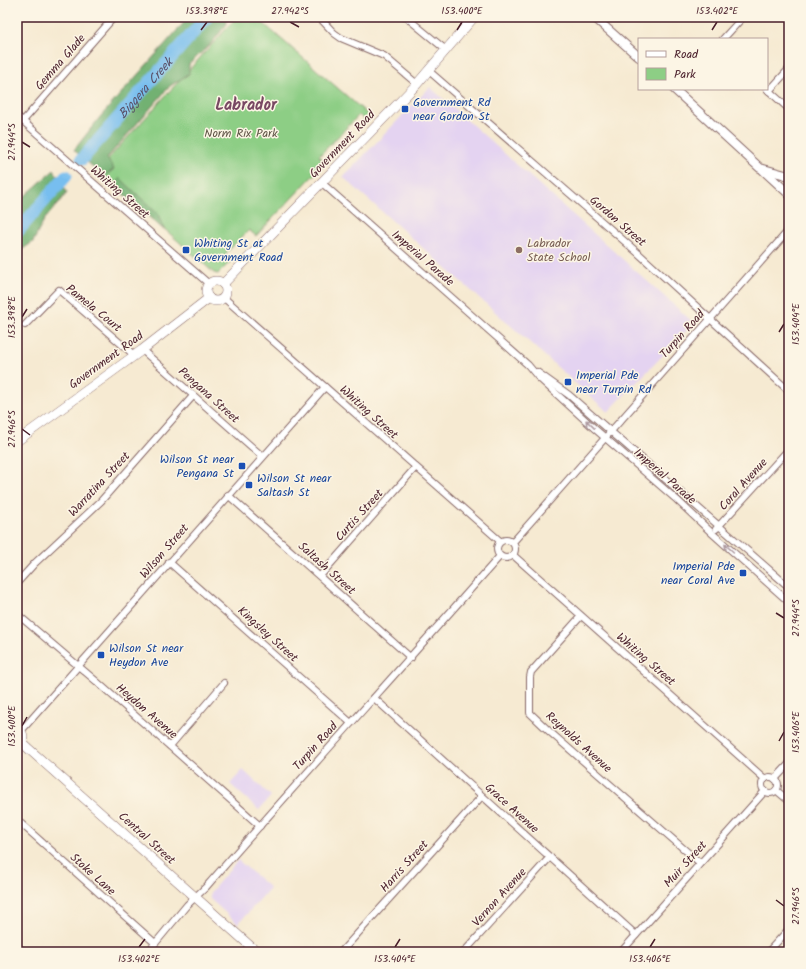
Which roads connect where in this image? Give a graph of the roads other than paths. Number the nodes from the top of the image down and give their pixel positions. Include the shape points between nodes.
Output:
1 (114, 17) edge
2 (319, 17) edge
3 (406, 17) edge
4 (474, 17) edge
5 (743, 17) edge
6 (598, 18) edge
7 (724, 38) edge
8 (446, 50) junction
9 (638, 56) edge
10 (789, 68) edge
11 (429, 71) junction
12 (417, 84) junction
13 (677, 90) edge
14 (768, 90) edge
15 (789, 109) edge
16 (17, 116) edge
17 (23, 121) junction
18 (760, 168) junction
19 (789, 176) edge
20 (322, 183) junction
21 (789, 194) edge
22 (789, 230) edge
23 (209, 284) junction
24 (223, 284) junction
25 (224, 297) junction
26 (210, 298) junction
27 (710, 319) junction
28 (25, 324) dead end
29 (138, 352) junction
30 (528, 365) junction
31 (325, 387) junction
32 (789, 391) edge
33 (193, 396) junction
34 (610, 431) junction
35 (604, 437) junction
36 (17, 441) edge
37 (789, 449) edge
38 (262, 456) junction
39 (415, 468) junction
40 (228, 495) junction
41 (719, 526) junction
42 (713, 534) junction
43 (500, 541) junction
44 (513, 542) junction
45 (513, 555) junction
46 (500, 556) junction
47 (169, 562) junction
48 (767, 567) junction
49 (320, 576) junction
50 (759, 576) junction
51 (17, 584) edge
52 (789, 587) edge
53 (789, 602) edge
54 (17, 614) edge
55 (580, 616) junction
56 (411, 658) junction
57 (78, 666) junction
58 (224, 683) dead end
59 (374, 698) junction
60 (351, 723) junction
61 (19, 730) edge
62 (19, 744) edge
63 (170, 746) junction
64 (789, 764) edge
65 (765, 779) junction
66 (775, 779) junction
67 (776, 790) junction
68 (765, 791) junction
69 (482, 796) junction
70 (789, 801) edge
71 (17, 820) edge
72 (260, 826) junction
73 (550, 857) junction
74 (700, 863) junction
75 (195, 897) junction
76 (789, 929) edge
77 (636, 935) junction
78 (155, 943) junction
79 (17, 946) edge
80 (24, 952) edge
81 (148, 952) edge
82 (257, 952) edge
83 (341, 952) edge
84 (464, 952) edge
85 (621, 952) edge
86 (768, 952) edge

1 - 17 street, Gemma Glade
2 - 12 street via 341,38 384,56
3 - 8 street
4 - 8 main road, Government Road
5 - 7 street
6 - 9 street
8 - 11 main road, Government Road
10 - 14 street
11 - 12 main road, Government Road
11 - 27 street, Gordon Street
12 - 20 main road, Government Road
13 - 18 street
14 - 15 street
16 - 17 street, Whiting Street
17 - 23 street, Whiting Street
18 - 19 street
18 - 21 street
20 - 24 main road, Government Road
20 - 30 street, Imperial Parade
22 - 27 street, Turpin Road
23 - 24 main road via 218,281
23 - 26 main road via 206,293
24 - 25 main road via 226,291
25 - 26 main road via 217,301
25 - 31 street, Whiting Street
26 - 29 main road, Government Road
27 - 32 street, Gordon Street
27 - 34 street, Turpin Road
28 - 29 street, Pamela Court via 59,290
29 - 33 street, Pengana Street
29 - 36 main road, Government Road
30 - 34 street, Imperial Parade via 569,395
35 -> 30 street, Imperial Parade
31 - 38 street, Wilson Street
31 - 39 street, Whiting Street
33 - 38 street, Pengana Street
33 - 51 street, Warratina Street via 101,501 35,563
34 - 35 street, Turpin Road
34 - 41 street, Imperial Parade
35 - 42 street, Imperial Parade
35 - 44 street, Turpin Road
37 - 41 street, Coral Avenue
38 - 40 street, Wilson Street
39 - 43 street, Whiting Street
39 - 49 street, Curtis Street
40 - 47 street, Wilson Street
40 - 49 street, Saltash Street
41 - 42 street, Coral Avenue
41 - 48 street, Imperial Parade
50 -> 42 street, Imperial Parade
43 - 44 street via 506,539
43 - 46 street via 497,548
44 - 45 street via 516,547
45 - 46 street via 507,558
45 - 55 street, Whiting Street
46 - 56 street, Turpin Road
47 - 57 street, Wilson Street
47 - 60 street, Kingsley Street
48 - 50 street
48 - 52 street, Imperial Parade
49 - 56 street, Saltash Street
50 - 53 street, Imperial Parade
54 - 57 street, Heydon Avenue
55 - 65 street, Whiting Street
55 - 74 street, Reynolds Avenue via 531,672 530,713
56 - 59 street, Turpin Road
57 - 61 street, Wilson Street
57 - 63 street, Heydon Avenue
58 - 63 street
59 - 60 street, Turpin Road
59 - 69 street, Grace Avenue
60 - 72 street, Turpin Road
61 - 62 main road via 23,735
62 - 75 main road, Central Street
63 - 72 street, Heydon Avenue
64 - 66 street
65 - 66 street
65 - 68 street via 762,784
66 - 67 street via 778,783
67 - 68 street
67 - 70 street
68 - 74 street, Muir Street
69 - 73 street, Grace Avenue
69 - 83 street, Harris Street
71 - 78 street, Stoke Lane
72 - 75 street, Turpin Road
73 - 77 street, Grace Avenue
73 - 84 street, Vernon Avenue
74 - 77 street, Muir Street
75 - 78 street, Turpin Road
75 - 82 main road, Central Street
76 - 86 street
77 - 85 street, Muir Street
78 - 81 street, Turpin Road
79 - 80 street

